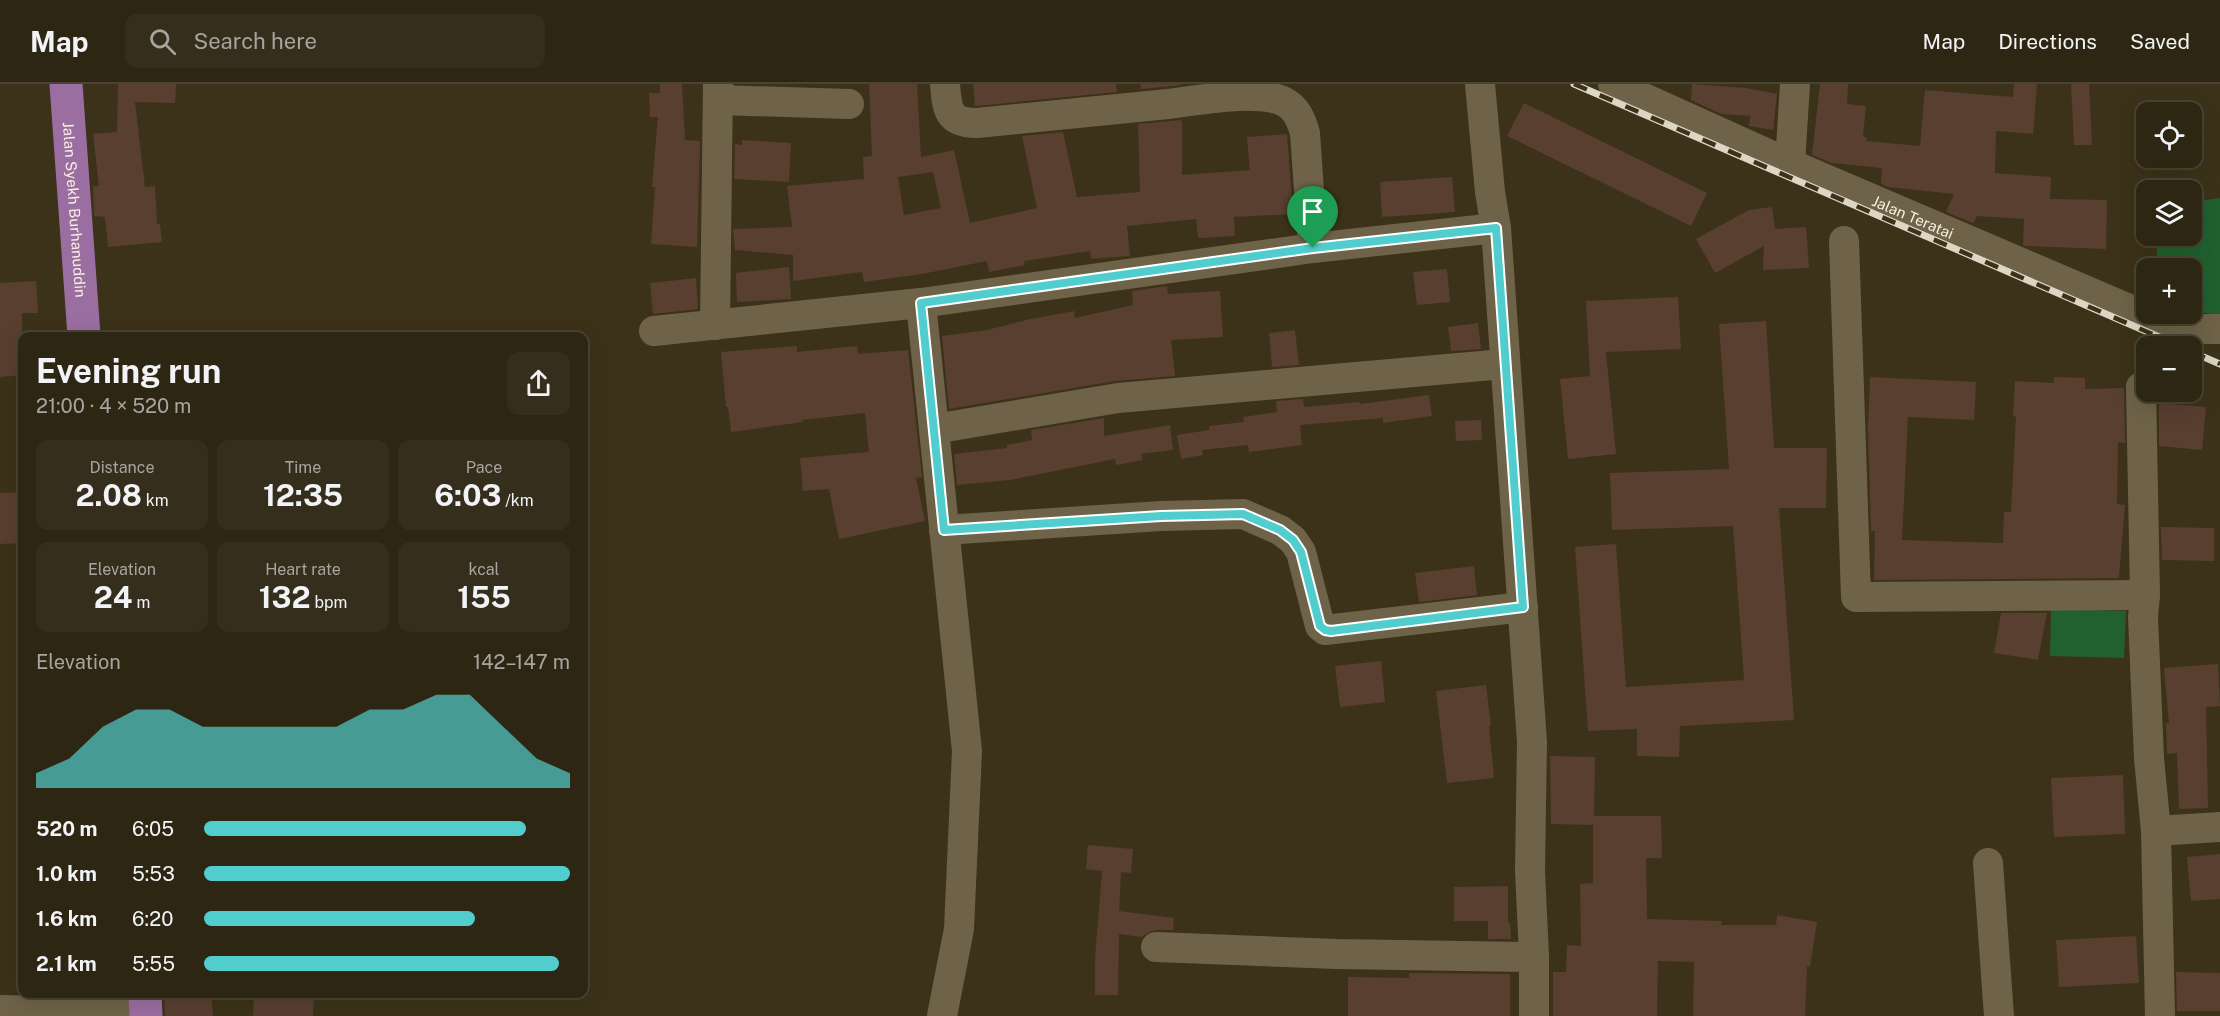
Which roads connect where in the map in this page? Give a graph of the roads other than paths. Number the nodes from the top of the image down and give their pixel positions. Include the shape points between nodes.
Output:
1 (66, 84) edge
2 (945, 84) edge
3 (1480, 84) edge
4 (1613, 84) edge
5 (1795, 84) edge
6 (718, 92) edge
7 (849, 104) dead end
8 (1790, 164) junction
9 (1496, 228) junction
10 (1844, 242) dead end
11 (1313, 248) junction
12 (921, 303) junction
13 (715, 325) junction
14 (2220, 329) edge
15 (654, 331) dead end
16 (84, 332) edge
17 (1504, 364) junction
18 (2141, 402) edge
19 (934, 429) junction
20 (944, 530) junction
21 (2145, 595) junction
22 (1523, 607) junction
23 (2220, 827) edge
24 (2156, 831) junction
25 (1988, 863) dead end
26 (1156, 947) dead end
27 (1534, 957) junction
28 (146, 1008) edge
29 (0, 1010) edge
30 (942, 1016) edge
31 (1534, 1016) edge
32 (1999, 1016) edge
33 (2160, 1016) edge

1 - 16 main road, Jalan Syekh Burhanuddin
2 - 11 street via 946,105 963,123 1212,99 1255,97 1283,102 1294,108 1305,133
3 - 9 street
4 - 8 street, Jalan Teratai
5 - 8 street
6 - 7 street
6 - 13 street
8 - 14 street, Jalan Teratai via 2176,329
9 - 11 street
9 - 17 street
10 - 21 street via 1856,597
11 - 12 street
12 - 13 street
12 - 19 street
13 - 15 street
17 - 19 street via 1118,398
17 - 22 street
18 - 21 street
19 - 20 street
20 - 22 street via 1243,514 1280,530 1297,546 1320,626 1325,630
20 - 30 street via 967,751 959,929
21 - 24 street via 2149,746
22 - 27 street via 1532,742 1530,872
23 - 24 street
24 - 33 street
25 - 32 street
26 - 27 street
27 - 31 street
28 - 29 street

